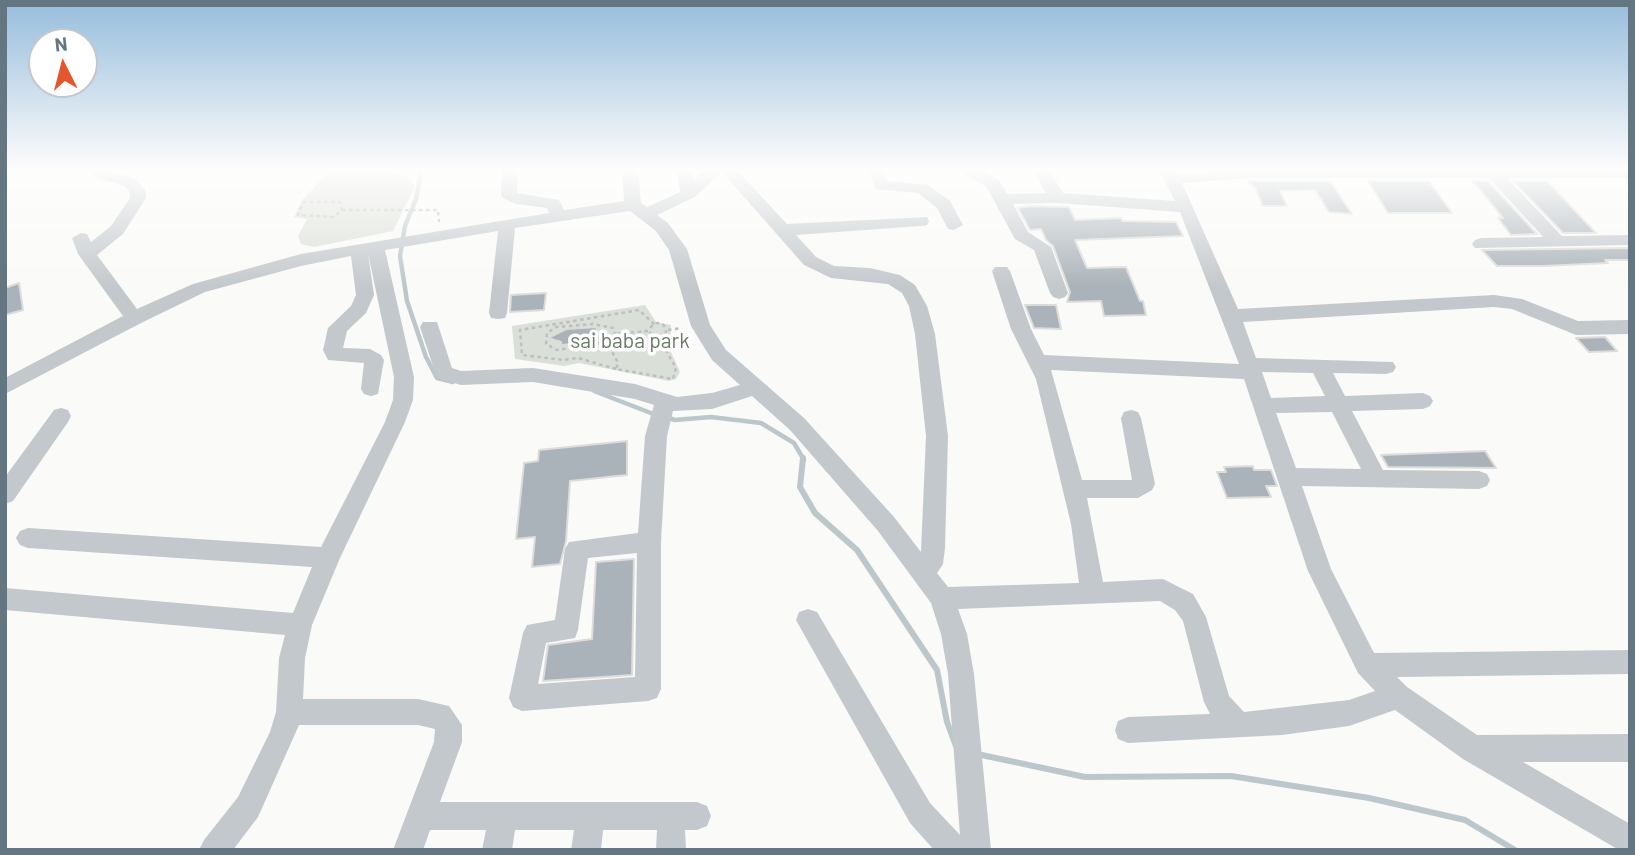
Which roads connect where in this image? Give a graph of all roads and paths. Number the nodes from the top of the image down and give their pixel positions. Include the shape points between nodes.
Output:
1 (1186, 207) edge
2 (132, 208) edge
3 (301, 208) edge
4 (554, 208) edge
5 (646, 208) edge
6 (764, 208) edge
7 (946, 208) edge
8 (1008, 208) edge
9 (1526, 208) edge
10 (342, 210) joint
11 (640, 210) junction
12 (559, 217) junction
13 (921, 221) dead end
14 (507, 225) junction
15 (954, 225) dead end
16 (784, 230) junction
17 (440, 235) junction
18 (1630, 240) edge
19 (1558, 242) junction
20 (1481, 244) dead end
21 (375, 247) junction
22 (1001, 271) dead end
23 (1059, 293) dead end
24 (498, 313) dead end
25 (1231, 316) junction
26 (134, 318) junction
27 (655, 325) junction
28 (430, 327) dead end
29 (1630, 327) edge
30 (648, 331) junction
31 (615, 334) junction
32 (659, 338) junction
33 (607, 342) junction
34 (1039, 362) junction
35 (1320, 367) junction
36 (1386, 367) dead end
37 (1251, 368) junction
38 (616, 369) junction
39 (5, 387) edge
40 (371, 388) dead end
41 (755, 388) junction
42 (1423, 401) dead end
43 (1338, 405) junction
44 (1263, 406) junction
45 (662, 411) junction
46 (61, 416) dead end
47 (1131, 418) dead end
48 (1288, 477) junction
49 (1376, 478) junction
50 (1479, 480) dead end
51 (1073, 489) junction
52 (5, 495) edge
53 (28, 538) dead end
54 (649, 542) junction
55 (328, 558) junction
56 (922, 573) junction
57 (1092, 592) junction
58 (942, 597) junction
59 (5, 599) edge
60 (808, 620) dead end
61 (300, 625) junction
62 (1630, 662) edge
63 (1367, 665) junction
64 (1398, 696) junction
65 (289, 712) junction
66 (1240, 726) junction
67 (1128, 730) dead end
68 (1630, 748) edge
69 (1473, 749) junction
70 (421, 816) junction
71 (504, 816) junction
72 (591, 816) junction
73 (1630, 840) edge
74 (214, 850) edge
75 (408, 850) edge
76 (497, 850) edge
77 (586, 850) edge
78 (671, 850) edge
79 (954, 850) edge
80 (976, 850) edge

1 - 25 street
2 - 26 street via 117,230 84,246
3 - 10 path via 298,215 334,216
4 - 12 street
5 - 11 street
6 - 16 street
7 - 15 street
8 - 23 street via 1021,235 1046,253
9 - 19 street
10 - 17 path via 438,210
11 - 12 street
11 - 41 street via 662,227 678,249 708,340
12 - 14 street
13 - 16 street
14 - 17 street
14 - 24 street
16 - 56 street via 820,268 894,279 909,289 918,306 937,436 933,548 930,564
17 - 21 street
18 - 19 street
19 - 20 street
21 - 26 street via 246,274 199,288
21 - 40 street via 365,295 359,309 338,328 333,350 335,355 374,360
21 - 55 street via 404,377 403,400
22 - 34 street via 1021,329
25 - 29 street via 1494,301 1516,303 1576,328
25 - 37 street
26 - 39 street
27 - 30 path
27 - 32 path via 668,329
27 - 38 path via 639,310 520,330 522,355 578,358
28 - 45 street via 444,373 461,378 558,378 635,392
30 - 31 path
30 - 32 path
31 - 33 path
31 - 33 path via 613,328 593,324 556,327 547,333 546,344 557,350
32 - 38 path via 676,368 673,379
33 - 38 path via 618,363
34 - 37 street
34 - 51 street
35 - 36 street
35 - 37 street
35 - 43 street
37 - 44 street
41 - 45 street
41 - 56 street via 797,424 886,524
42 - 43 street
43 - 44 street
43 - 49 street
44 - 48 street
45 - 54 street
46 - 52 street
47 - 51 street via 1144,484 1138,489
48 - 49 street
48 - 63 street via 1320,571
49 - 50 street
51 - 57 street
53 - 55 street
54 - 54 street via 648,689 522,698 536,633 566,630 577,549
55 - 61 street
56 - 58 street
57 - 58 street
57 - 66 street via 1163,590 1184,602 1194,617 1217,702
58 - 80 street via 961,674
59 - 61 street
60 - 79 street via 920,813
61 - 65 street via 292,659
62 - 63 street
63 - 64 street
64 - 66 street via 1349,713
64 - 69 street
65 - 70 street via 440,715 449,725 447,743
65 - 74 street via 283,735 248,807
66 - 67 street
68 - 69 street
69 - 73 street
70 - 71 street
70 - 75 street
71 - 72 street
71 - 76 street
72 - 77 street
72 - 78 street via 684,816

